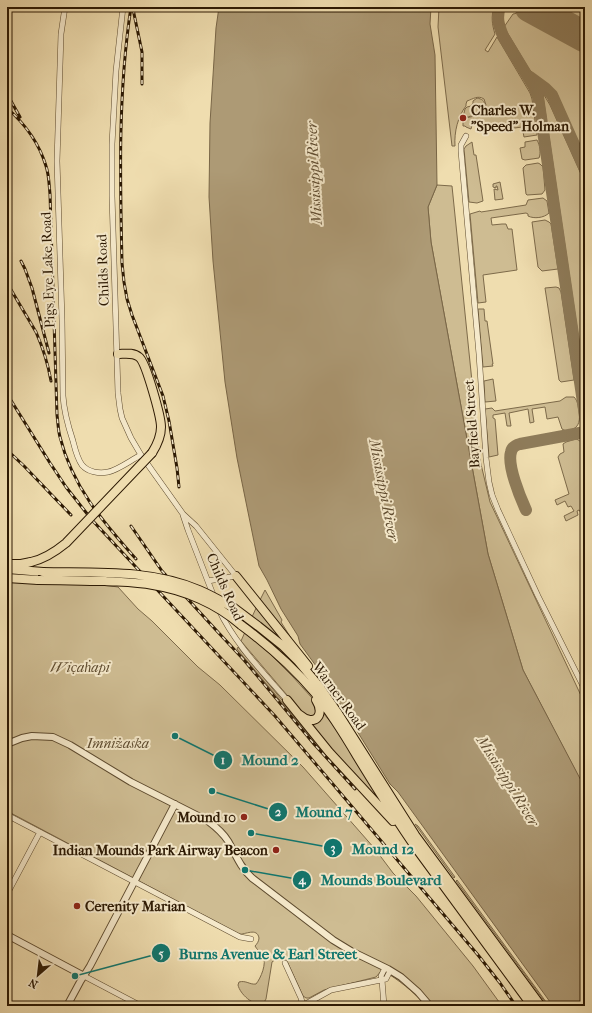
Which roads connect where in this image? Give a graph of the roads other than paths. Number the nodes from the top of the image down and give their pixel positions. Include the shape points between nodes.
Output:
1 (65, 7) edge
2 (123, 7) edge
3 (466, 136) dead end
4 (118, 354) junction
5 (141, 455) junction
6 (183, 514) junction
7 (7, 564) edge
8 (7, 569) edge
9 (236, 576) junction
10 (7, 578) edge
11 (208, 581) junction
12 (294, 670) junction
13 (585, 690) edge
14 (286, 700) junction
15 (338, 712) junction
16 (7, 744) edge
17 (175, 804) junction
18 (7, 815) edge
19 (40, 832) junction
20 (416, 848) junction
21 (134, 882) junction
22 (7, 894) edge
23 (7, 936) edge
24 (251, 939) dead end
25 (286, 964) dead end
26 (388, 969) junction
27 (84, 976) junction
28 (382, 980) junction
29 (67, 1006) edge
30 (141, 1006) edge
31 (302, 1006) edge
32 (384, 1006) edge
33 (430, 1006) edge
34 (532, 1006) edge
35 (540, 1006) edge

1 - 5 street, Pigs Eye Lake Road via 61,34 57,161 64,408 78,456 82,465 88,469 107,473
2 - 4 street, Childs Road via 112,144
3 - 13 street, Bayfield Street via 461,151 489,482 498,510
4 - 5 street, Childs Road via 120,409 126,428
4 - 7 highway, bridge via 134,354 144,365 159,412 161,427 152,453 66,543 49,555 31,562
5 - 6 street, Childs Road
6 - 9 street, Childs Road via 196,526
6 - 11 street, Childs Road
8 - 15 highway, Warner Road, bridge via 124,573 155,577 199,589 234,608 290,653
9 - 11 street
9 - 15 highway via 309,667
10 - 12 highway, Warner Road, bridge via 122,582 154,585 180,592 226,614 272,649
11 - 14 street, Childs Road via 220,611 236,638
12 - 14 highway via 318,704 319,714 317,718 304,719
12 - 20 highway, Warner Road via 334,719
14 - 20 highway via 329,752
15 - 35 highway, Warner Road via 415,835
16 - 17 street via 32,736 53,736 131,782
17 - 21 street
17 - 26 street via 219,829 252,878 329,938
18 - 19 street
19 - 21 street
19 - 22 street
20 - 34 highway, Warner Road
21 - 24 street via 240,937
21 - 27 street
23 - 27 street
25 - 31 street
26 - 28 street via 386,979
26 - 33 street via 418,992
27 - 29 street
27 - 30 street
28 - 31 street via 330,991
28 - 32 street

